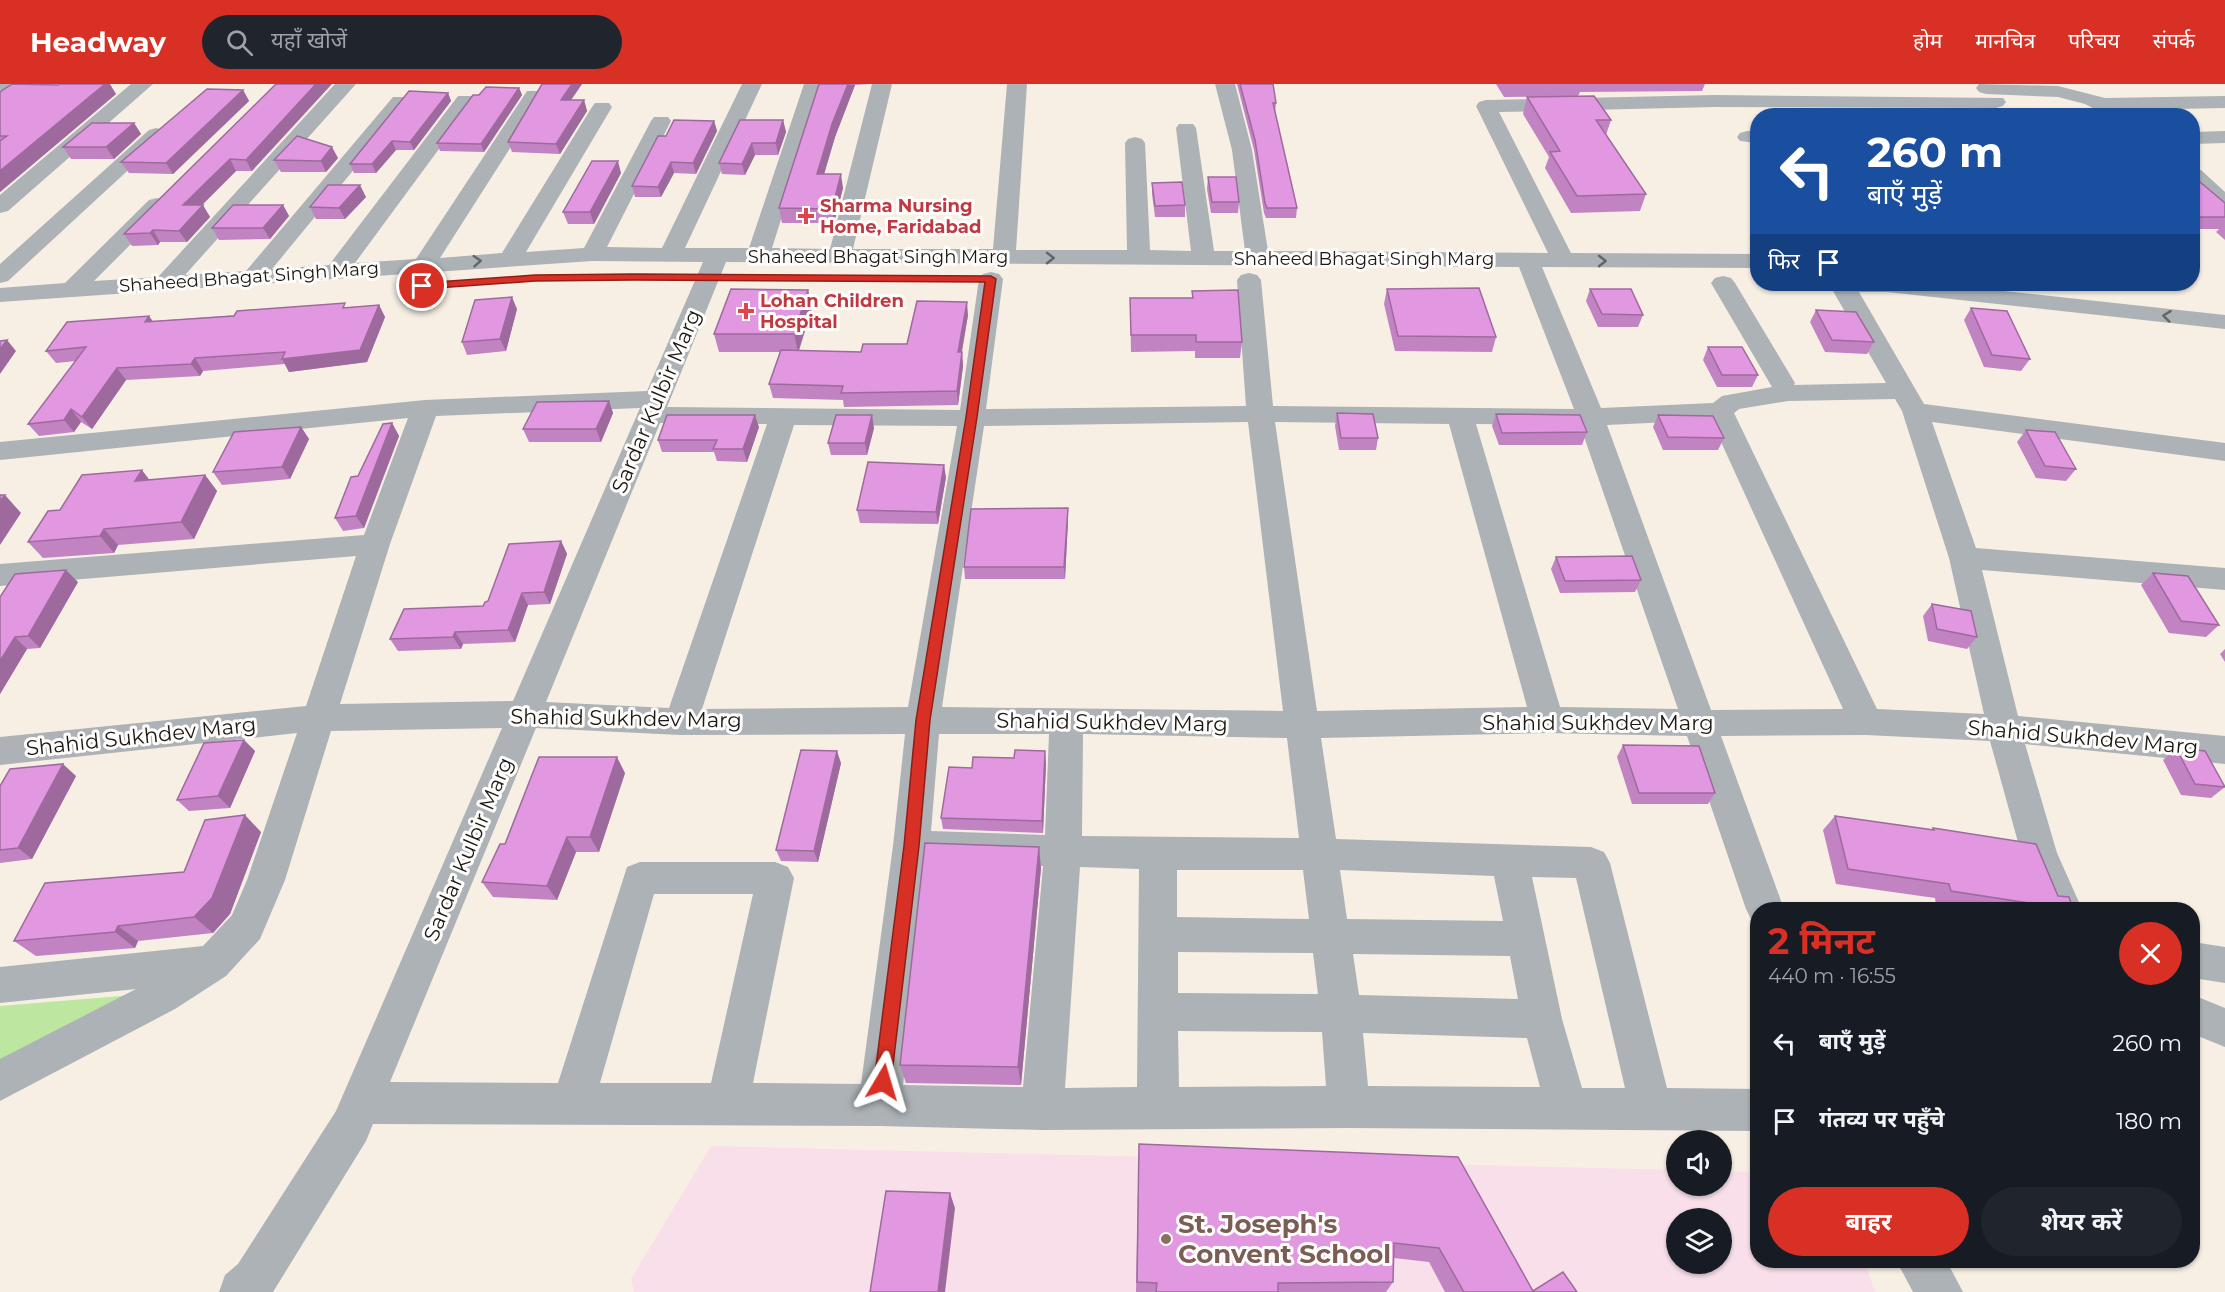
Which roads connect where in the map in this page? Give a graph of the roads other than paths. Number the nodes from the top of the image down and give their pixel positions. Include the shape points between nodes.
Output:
1 (143, 84) edge
2 (346, 84) edge
3 (752, 84) edge
4 (814, 84) edge
5 (882, 84) edge
6 (1017, 84) edge
7 (1226, 84) edge
8 (534, 95) edge
9 (465, 100) dead end
10 (400, 101) edge
11 (2225, 102) edge
12 (2105, 104) junction
13 (602, 107) dead end
14 (1831, 108) edge
15 (1858, 108) edge
16 (2111, 108) edge
17 (661, 121) dead end
18 (169, 123) edge
19 (1186, 128) dead end
20 (2200, 138) edge
21 (2225, 138) edge
22 (1135, 143) dead end
23 (2200, 174) edge
24 (2225, 174) edge
25 (2200, 181) edge
26 (170, 192) edge
27 (2225, 204) edge
28 (0, 206) edge
29 (592, 254) junction
30 (839, 257) junction
31 (1139, 258) junction
32 (1204, 258) junction
33 (510, 259) junction
34 (1563, 260) junction
35 (1750, 261) edge
36 (424, 264) junction
37 (337, 271) junction
38 (714, 271) junction
39 (1533, 271) junction
40 (1244, 273) junction
41 (994, 274) junction
42 (0, 276) edge
43 (253, 277) junction
44 (579, 278) dead end
45 (165, 283) junction
46 (1723, 283) junction
47 (1750, 283) edge
48 (72, 290) junction
49 (1846, 291) edge
50 (1942, 291) edge
51 (2116, 291) edge
52 (0, 295) edge
53 (2225, 303) edge
54 (0, 317) edge
55 (2225, 322) edge
56 (1782, 383) dead end
57 (1909, 401) junction
58 (654, 407) junction
59 (425, 408) junction
60 (1720, 411) junction
61 (1260, 414) junction
62 (783, 416) junction
63 (1460, 416) junction
64 (972, 417) junction
65 (1591, 417) junction
66 (0, 451) edge
67 (2225, 452) edge
68 (375, 544) junction
69 (1964, 558) junction
70 (0, 575) edge
71 (2225, 579) edge
72 (525, 714) junction
73 (317, 718) junction
74 (923, 720) junction
75 (1547, 720) junction
76 (681, 722) junction
77 (1066, 722) junction
78 (1866, 722) junction
79 (1698, 723) junction
80 (1302, 725) junction
81 (2004, 728) junction
82 (2225, 750) edge
83 (0, 751) edge
84 (911, 846) junction
85 (1063, 850) junction
86 (1158, 854) junction
87 (1320, 854) junction
88 (1510, 861) junction
89 (1762, 902) edge
90 (2060, 902) edge
91 (1158, 934) junction
92 (1330, 935) junction
93 (1526, 939) junction
94 (2200, 961) edge
95 (212, 963) junction
96 (2225, 965) edge
97 (0, 985) edge
98 (1159, 1012) junction
99 (1341, 1013) junction
100 (2200, 1017) edge
101 (1542, 1019) junction
102 (2225, 1028) edge
103 (0, 1081) edge
104 (361, 1102) junction
105 (573, 1104) junction
106 (727, 1105) junction
107 (880, 1105) junction
108 (1348, 1107) junction
109 (1042, 1108) junction
110 (1651, 1108) junction
111 (1158, 1109) junction
112 (1568, 1110) junction
113 (1750, 1110) edge
114 (1924, 1268) edge
115 (242, 1292) edge
116 (1940, 1292) edge

1 - 28 street
2 - 45 street
3 - 38 street via 682,234
4 - 38 street
5 - 30 street
6 - 41 street
7 - 40 street via 1242,150
8 - 36 street
9 - 37 street
10 - 43 street
11 - 12 street
12 - 15 street via 2056,90
12 - 16 street
13 - 33 street
14 - 34 street via 1715,101 1486,106
17 - 29 street
18 - 42 street
19 - 32 street
20 - 21 street
22 - 31 street
23 - 24 street
25 - 27 street
26 - 48 street
29 - 33 street, Shaheed Bhagat Singh Marg
29 - 38 street, Shaheed Bhagat Singh Marg
30 - 38 street, Shaheed Bhagat Singh Marg
30 - 41 street, Shaheed Bhagat Singh Marg
31 - 32 street, Shaheed Bhagat Singh Marg
41 -> 31 street, Shaheed Bhagat Singh Marg
32 - 40 street, Shaheed Bhagat Singh Marg
36 -> 33 street, Shaheed Bhagat Singh Marg
34 -> 35 street, Shaheed Bhagat Singh Marg
34 - 39 street, Shaheed Bhagat Singh Marg
36 - 37 street, Shaheed Bhagat Singh Marg
37 - 43 street, Shaheed Bhagat Singh Marg
38 - 58 street, Sardar Kulbir Marg
39 - 40 street, Shaheed Bhagat Singh Marg
39 - 46 street, Shaheed Bhagat Singh Marg
39 - 65 street
40 - 61 street
41 - 64 street
43 - 45 street, Shaheed Bhagat Singh Marg
44 - 54 street, Shaheed Bhagat Singh Marg
45 - 48 street, Shaheed Bhagat Singh Marg
46 - 47 street, Shaheed Bhagat Singh Marg
46 - 56 street
48 - 52 street, Shaheed Bhagat Singh Marg
49 - 57 street
55 -> 50 street
51 - 53 street
57 - 60 street via 1788,393 1731,402
57 - 67 street
57 - 69 street
58 - 59 street
58 - 62 street
58 - 72 street, Sardar Kulbir Marg
59 - 66 street
59 - 68 street
60 - 65 street
60 - 78 street
61 - 63 street
61 - 64 street
61 - 80 street
62 - 64 street
62 - 76 street
63 - 65 street
63 - 75 street
64 - 74 street
65 - 79 street
68 - 70 street
68 - 73 street
69 - 71 street
69 - 81 street
72 - 73 street, Shahid Sukhdev Marg
72 - 76 street, Shahid Sukhdev Marg
72 - 104 street, Sardar Kulbir Marg
73 - 83 street, Shahid Sukhdev Marg
73 - 95 street via 258,899 246,927
74 - 76 street, Shahid Sukhdev Marg
74 - 77 street, Shahid Sukhdev Marg
74 - 84 street
75 - 79 street, Shahid Sukhdev Marg
75 - 80 street, Shahid Sukhdev Marg
77 - 80 street, Shahid Sukhdev Marg
77 - 85 street
78 - 79 street, Shahid Sukhdev Marg
78 - 81 street, Shahid Sukhdev Marg
79 - 89 street
80 - 87 street
81 - 82 street, Shahid Sukhdev Marg
81 - 90 street via 2039,853
84 - 85 street
84 - 107 street
85 - 86 street
85 - 109 street
86 - 87 street
86 - 91 street
87 - 88 street
87 - 92 street
88 - 93 street
88 - 110 street via 1591,863
91 - 92 street
91 - 98 street
92 - 93 street
92 - 99 street
93 - 101 street
94 - 96 street
95 - 97 street
95 - 103 street via 161,996
98 - 99 street
98 - 111 street
99 - 101 street
99 - 108 street
100 - 102 street
101 - 112 street
104 - 105 street
104 - 115 street, Sardar Kulbir Marg via 339,1146 254,1280
105 - 106 street
105 - 106 street via 640,878 775,878
106 - 107 street
107 - 109 street
108 - 111 street
108 - 112 street
109 - 111 street
110 - 112 street
110 - 113 street
114 - 116 street

